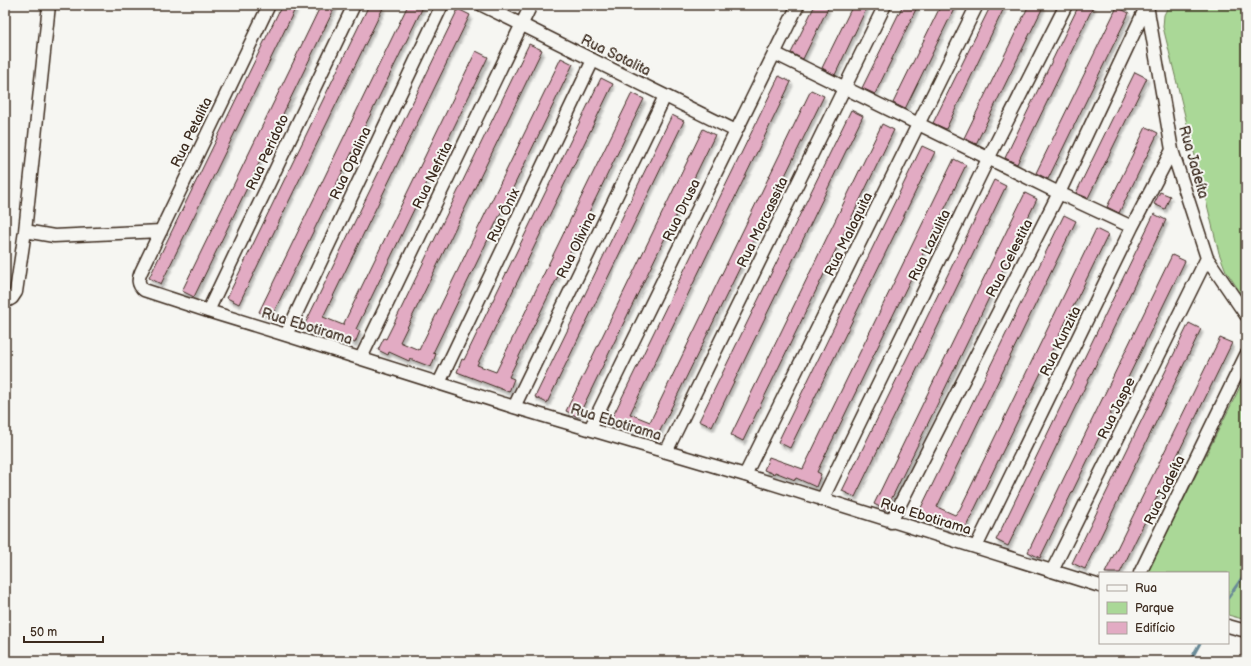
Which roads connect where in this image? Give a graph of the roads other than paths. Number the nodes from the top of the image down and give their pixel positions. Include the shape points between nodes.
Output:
1 (49, 5) edge
2 (269, 5) edge
3 (354, 5) edge
4 (442, 5) edge
5 (482, 5) edge
6 (531, 5) edge
7 (798, 5) edge
8 (885, 5) edge
9 (977, 5) edge
10 (1066, 5) edge
11 (1147, 5) edge
12 (521, 25) junction
13 (774, 53) junction
14 (593, 60) junction
15 (844, 88) junction
16 (665, 96) junction
17 (919, 125) junction
18 (736, 131) junction
19 (1172, 150) junction
20 (988, 159) junction
21 (1059, 193) junction
22 (1132, 227) junction
23 (25, 231) junction
24 (160, 231) junction
25 (1207, 258) junction
26 (141, 272) joint
27 (5, 302) edge
28 (208, 311) junction
29 (1246, 315) edge
30 (286, 335) junction
31 (1246, 356) edge
32 (361, 358) junction
33 (439, 383) junction
34 (514, 406) junction
35 (590, 429) junction
36 (666, 452) junction
37 (745, 476) junction
38 (822, 500) junction
39 (891, 522) junction
40 (976, 547) junction
41 (1052, 571) junction
42 (1140, 572) edge
43 (1099, 586) edge
44 (1229, 626) edge
45 (1246, 631) edge

1 - 23 street
2 - 24 street, Rua Petalita
3 - 28 street, Rua Peridoto
4 - 30 street, Rua Opalina
5 - 12 street, Rua Sotalita
6 - 12 street, Rua Nefrita
7 - 13 street, Rua Drusa
8 - 15 street, Rua Marcassita
9 - 17 street, Rua Malaquita
10 - 20 street, Rua Lazulita
11 - 19 street, Rua Jadeíta
11 - 21 street, Rua Celestita
12 - 14 street, Rua Sotalita
12 - 32 street, Rua Nefrita
13 - 15 street
13 - 18 street, Rua Drusa
14 - 16 street, Rua Sotalita
14 - 33 street, Rua Ônix
15 - 17 street
15 - 36 street, Rua Marcassita
16 - 18 street, Rua Sotalita
16 - 34 street, Rua Olivina
17 - 20 street
17 - 37 street, Rua Malaquita
18 - 35 street, Rua Drusa
19 - 22 street, Rua Kunzita
19 - 25 street, Rua Jadeíta
20 - 21 street
20 - 38 street, Rua Lazulita
21 - 22 street
21 - 39 street, Rua Celestita
22 - 40 street, Rua Kunzita
23 - 24 street via 54,236
23 - 27 street via 16,292
24 - 26 street, Rua Petalita
25 - 29 street, Rua Jadeíta
25 - 41 street, Rua Jaspe
26 - 28 street, Rua Ebotirama via 138,282 144,290
28 - 30 street, Rua Ebotirama
30 - 32 street, Rua Ebotirama
31 - 42 street, Rua Jadeíta
32 - 33 street, Rua Ebotirama
33 - 34 street, Rua Ebotirama
34 - 35 street, Rua Ebotirama
35 - 36 street, Rua Ebotirama
36 - 37 street, Rua Ebotirama
37 - 38 street, Rua Ebotirama
38 - 39 street, Rua Ebotirama
39 - 40 street, Rua Ebotirama
40 - 41 street, Rua Ebotirama
41 - 43 street, Rua Ebotirama
44 - 45 street

